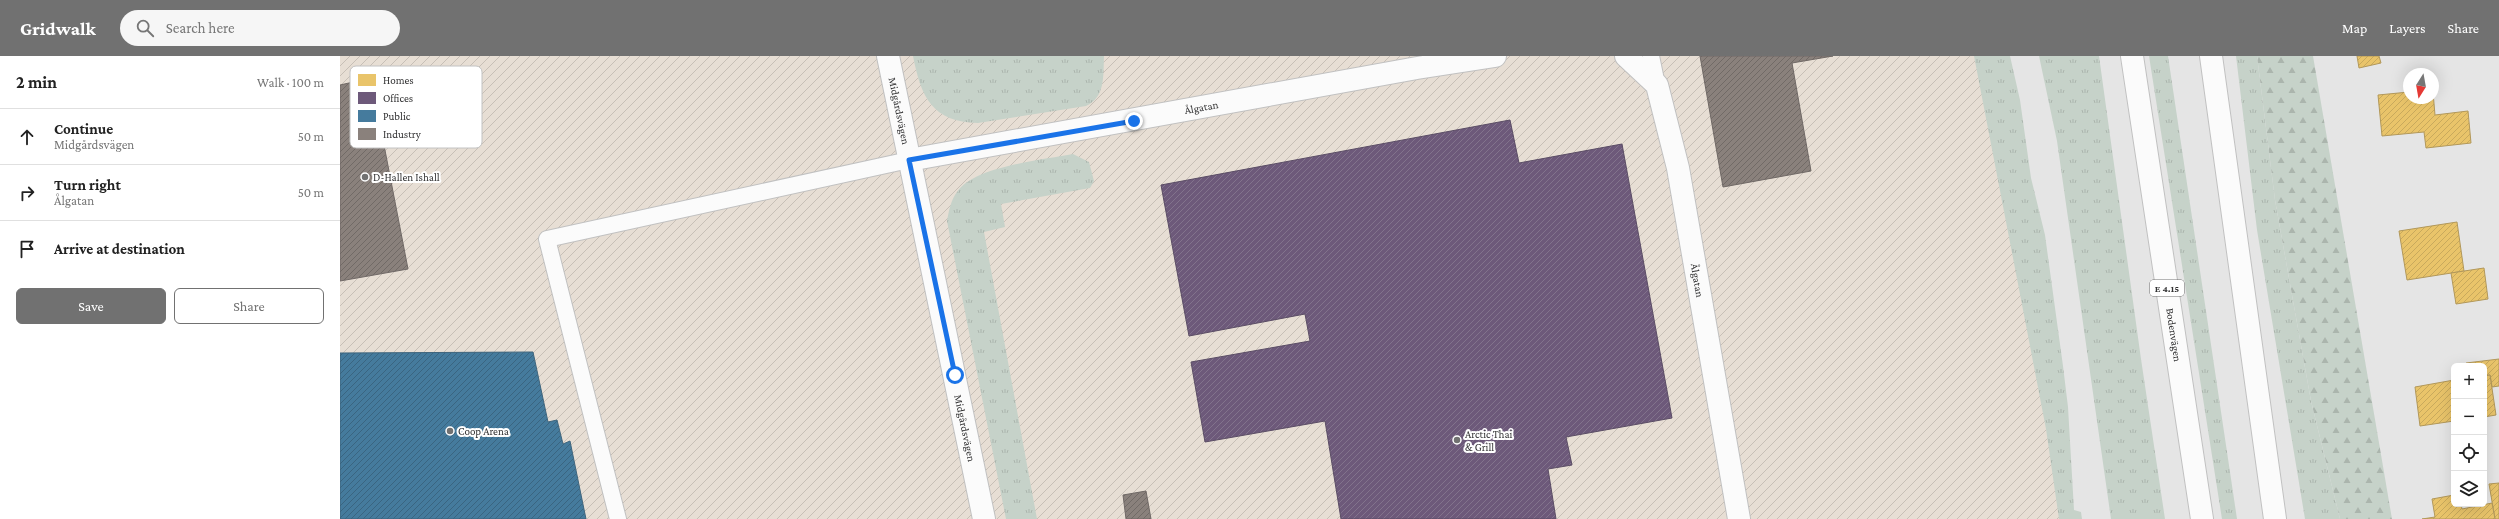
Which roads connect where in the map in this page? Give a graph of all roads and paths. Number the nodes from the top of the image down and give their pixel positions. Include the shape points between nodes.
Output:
1 (888, 56) edge
2 (1495, 56) edge
3 (1626, 56) edge
4 (1651, 56) edge
5 (2132, 56) edge
6 (2211, 56) edge
7 (1657, 84) junction
8 (909, 160) junction
9 (618, 519) edge
10 (984, 519) edge
11 (1740, 519) edge
12 (2202, 519) edge
13 (2276, 519) edge

1 - 8 street, Midgårdsvägen
2 - 8 street, Ålgatan
3 - 7 street
4 - 7 lane
5 - 12 street, Bodenvägen / E 4.15
6 - 13 street
7 - 11 street, Ålgatan via 1678,168
8 - 9 lane via 547,239
8 - 10 street, Midgårdsvägen

